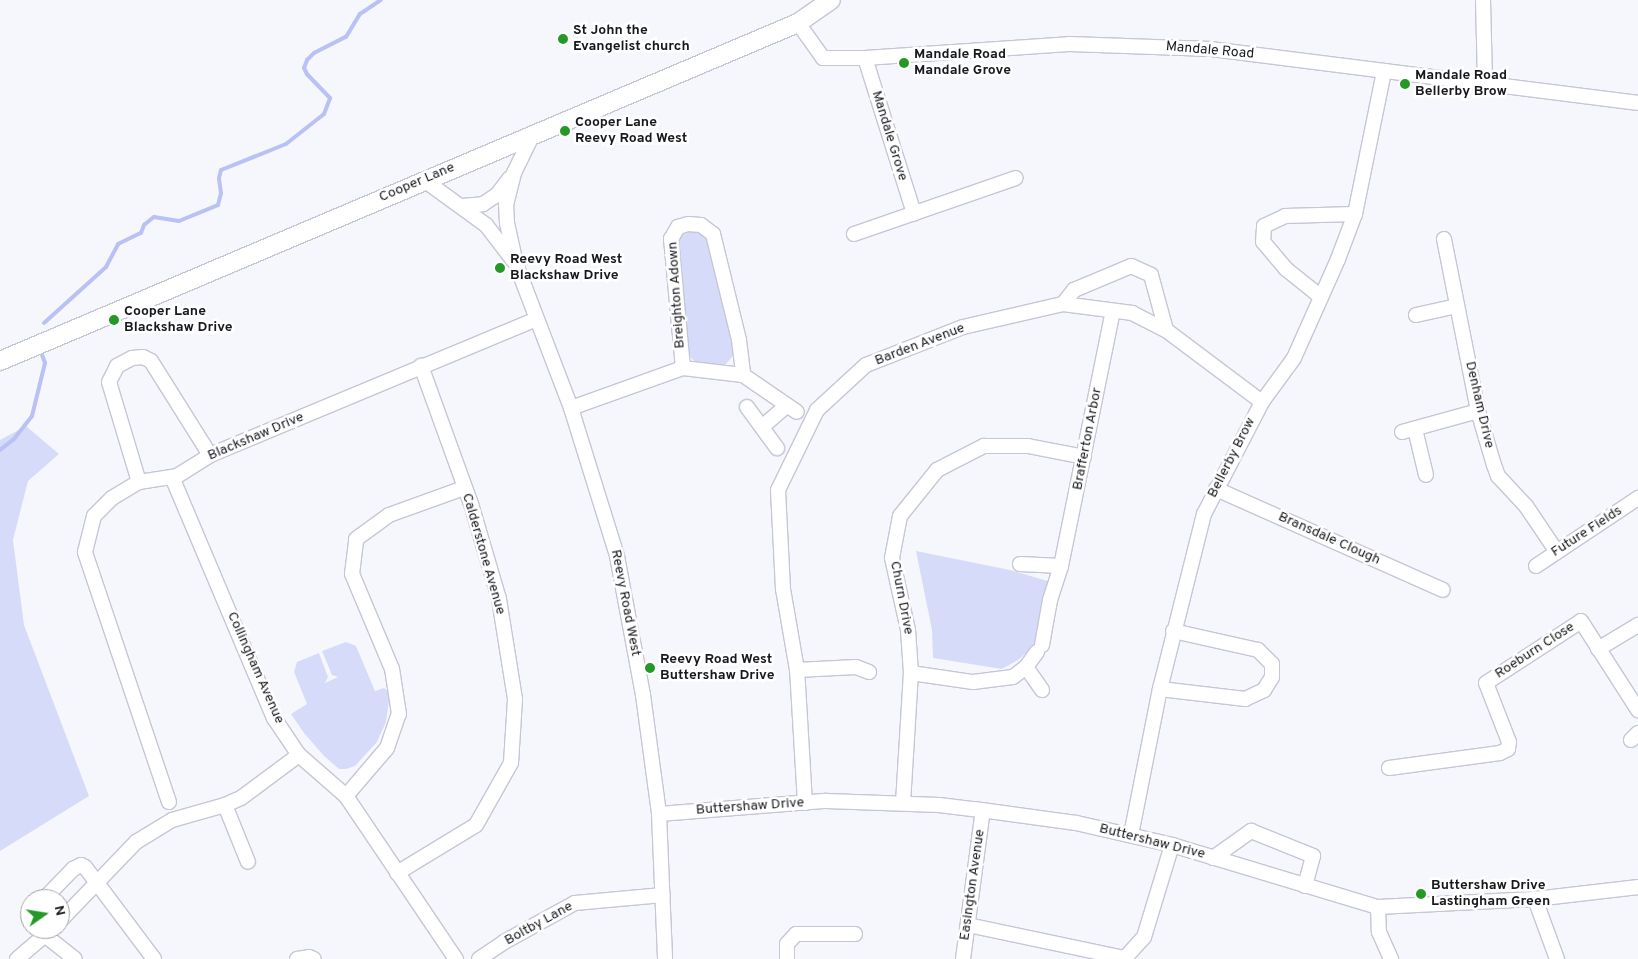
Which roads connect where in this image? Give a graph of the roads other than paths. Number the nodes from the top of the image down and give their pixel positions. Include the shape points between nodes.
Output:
1 (831, 0) edge
2 (1483, 0) edge
3 (798, 23) junction
4 (865, 58) junction
5 (1384, 71) junction
6 (1485, 83) junction
7 (1638, 104) edge
8 (533, 134) junction
9 (514, 173) junction
10 (1016, 178) dead end
11 (424, 180) junction
12 (462, 206) junction
13 (914, 213) junction
14 (1355, 214) junction
15 (854, 234) dead end
16 (1444, 239) dead end
17 (516, 264) junction
18 (1321, 297) junction
19 (1063, 304) junction
20 (1458, 306) junction
21 (1113, 311) junction
22 (1416, 314) dead end
23 (536, 319) junction
24 (1166, 330) junction
25 (0, 361) edge
26 (422, 366) junction
27 (682, 368) junction
28 (743, 375) junction
29 (1262, 402) junction
30 (747, 407) dead end
31 (571, 408) junction
32 (1478, 410) junction
33 (762, 427) junction
34 (777, 448) dead end
35 (210, 455) junction
36 (1084, 457) junction
37 (1426, 475) dead end
38 (172, 477) junction
39 (139, 482) junction
40 (464, 488) junction
41 (1216, 489) junction
42 (1638, 498) edge
43 (1557, 552) junction
44 (1020, 564) dead end
45 (1061, 566) junction
46 (1536, 566) dead end
47 (1443, 590) dead end
48 (1638, 625) edge
49 (1174, 632) junction
50 (1598, 649) junction
51 (1026, 667) junction
52 (797, 670) junction
53 (870, 672) dead end
54 (911, 673) junction
55 (1160, 689) junction
56 (1042, 690) dead end
57 (1638, 710) edge
58 (298, 755) junction
59 (1389, 768) dead end
60 (346, 796) junction
61 (169, 802) dead end
62 (805, 802) junction
63 (903, 803) junction
64 (225, 805) junction
65 (983, 810) junction
66 (659, 814) junction
67 (1130, 835) junction
68 (1172, 845) junction
69 (1213, 858) junction
70 (248, 862) dead end
71 (397, 873) junction
72 (98, 883) junction
73 (1305, 886) junction
74 (1638, 888) edge
75 (54, 889) edge
76 (662, 895) junction
77 (1535, 899) junction
78 (1378, 908) junction
79 (70, 911) edge
80 (968, 925) junction
81 (855, 934) dead end
82 (37, 939) edge
83 (54, 939) edge
84 (504, 942) junction
85 (17, 959) edge
86 (75, 959) edge
87 (154, 959) edge
88 (297, 959) edge
89 (314, 959) edge
90 (456, 959) edge
91 (479, 959) edge
92 (502, 959) edge
93 (665, 959) edge
94 (787, 959) edge
95 (963, 959) edge
96 (1390, 959) edge
97 (1557, 959) edge

1 - 3 main road, Cooper Lane
2 - 6 street
3 - 4 street, Mandale Road via 823,58
3 - 8 main road, Cooper Lane
4 - 5 street, Mandale Road via 1069,44 1211,49
4 - 13 street, Mandale Grove
5 - 6 street, Mandale Road
5 - 14 street, Bellerby Brow
6 - 7 street, Mandale Road
8 - 9 street
8 - 11 main road, Cooper Lane
9 - 12 street via 497,195 483,204
9 - 17 street via 506,204
10 - 13 street
11 - 12 street
11 - 25 main road, Cooper Lane
12 - 17 street via 486,225
13 - 15 street
14 - 18 street, Bellerby Brow
14 - 18 street via 1285,216 1264,226 1263,242 1286,268
16 - 20 street, Denham Drive
17 - 23 street, Reevy Road West
18 - 29 street, Bellerby Brow via 1294,358
19 - 21 street, Barden Avenue
19 - 24 street via 1074,290 1131,266 1151,275
19 - 52 street, Barden Avenue via 963,327 866,365 816,410 778,490 783,589
20 - 22 street
20 - 32 street, Denham Drive
21 - 24 street, Barden Avenue via 1132,314
21 - 36 street, Brafferton Arbor
23 - 26 street, Blackshaw Drive
23 - 31 street, Reevy Road West
24 - 29 street, Barden Avenue
26 - 35 street, Blackshaw Drive
26 - 40 street, Calderstone Avenue
27 - 28 street, Breighton Adown
27 - 28 street, Breighton Adown via 670,239 678,227 702,225 713,234
27 - 31 street, Breighton Adown
28 - 33 street, Breighton Adown via 792,409
29 - 41 street, Bellerby Brow
30 - 33 street
31 - 66 street, Reevy Road West via 617,556 643,695
32 - 37 street via 1409,430
32 - 43 street, Denham Drive via 1498,476 1526,506
33 - 34 street
35 - 38 street, Blackshaw Drive
35 - 39 street via 152,361 132,358 116,366 109,382
36 - 45 street, Brafferton Arbor
36 - 54 street, Churn Drive via 1028,446 984,446 936,470 900,516 892,558 908,630
38 - 39 street, Blackshaw Drive
38 - 58 street, Collingham Avenue via 274,718
39 - 61 street, Blackshaw Drive via 112,498 94,516 85,552
40 - 60 street via 389,515 356,539 352,574 392,669 399,714 387,748
40 - 71 street, Calderstone Avenue via 499,600 516,699 510,763 476,825
41 - 47 street, Bransdale Clough
41 - 49 street, Bellerby Brow via 1204,514
42 - 43 street, Future Fields
43 - 46 street, Future Fields
44 - 45 street
45 - 51 street, Brafferton Arbor via 1040,649
48 - 50 street
49 - 55 street, Bellerby Brow
49 - 55 street via 1258,650 1272,664 1272,677 1264,690 1245,699
50 - 57 street, Roeburn Close
50 - 59 street, Roeburn Close via 1582,621 1486,683 1507,735 1508,749 1500,753
51 - 54 street, Brafferton Arbor via 1013,677 973,682
51 - 56 street
52 - 53 street via 856,667
52 - 62 street, Barden Avenue
54 - 63 street, Churn Drive
55 - 67 street, Bellerby Brow
58 - 60 street, Collingham Avenue
58 - 64 street via 241,798
60 - 71 street, Collingham Avenue
62 - 63 street, Buttershaw Drive
62 - 66 street, Buttershaw Drive
63 - 65 street, Buttershaw Drive
64 - 70 street
64 - 72 street via 172,820 136,842
65 - 67 street, Buttershaw Drive via 1076,823
65 - 80 street, Easington Avenue
66 - 76 street, Reevy Road West
67 - 68 street, Buttershaw Drive
68 - 69 street, Buttershaw Drive
68 - 80 street via 1144,936 1125,958
69 - 73 street, Buttershaw Drive
69 - 73 street via 1251,831 1313,856
71 - 90 street, Collingham Avenue
72 - 75 street via 81,865
72 - 79 street
72 - 87 street
73 - 78 street, Buttershaw Drive
74 - 77 street, Buttershaw Drive
76 - 84 street, Boltby Lane via 575,903
76 - 93 street, Reevy Road West
77 - 78 street, Buttershaw Drive
77 - 97 street
78 - 96 street via 1379,932
80 - 95 street, Easington Avenue
81 - 94 street via 796,934 787,944
82 - 85 street
83 - 86 street
84 - 91 street, Boltby Lane
84 - 92 street
88 - 89 street

